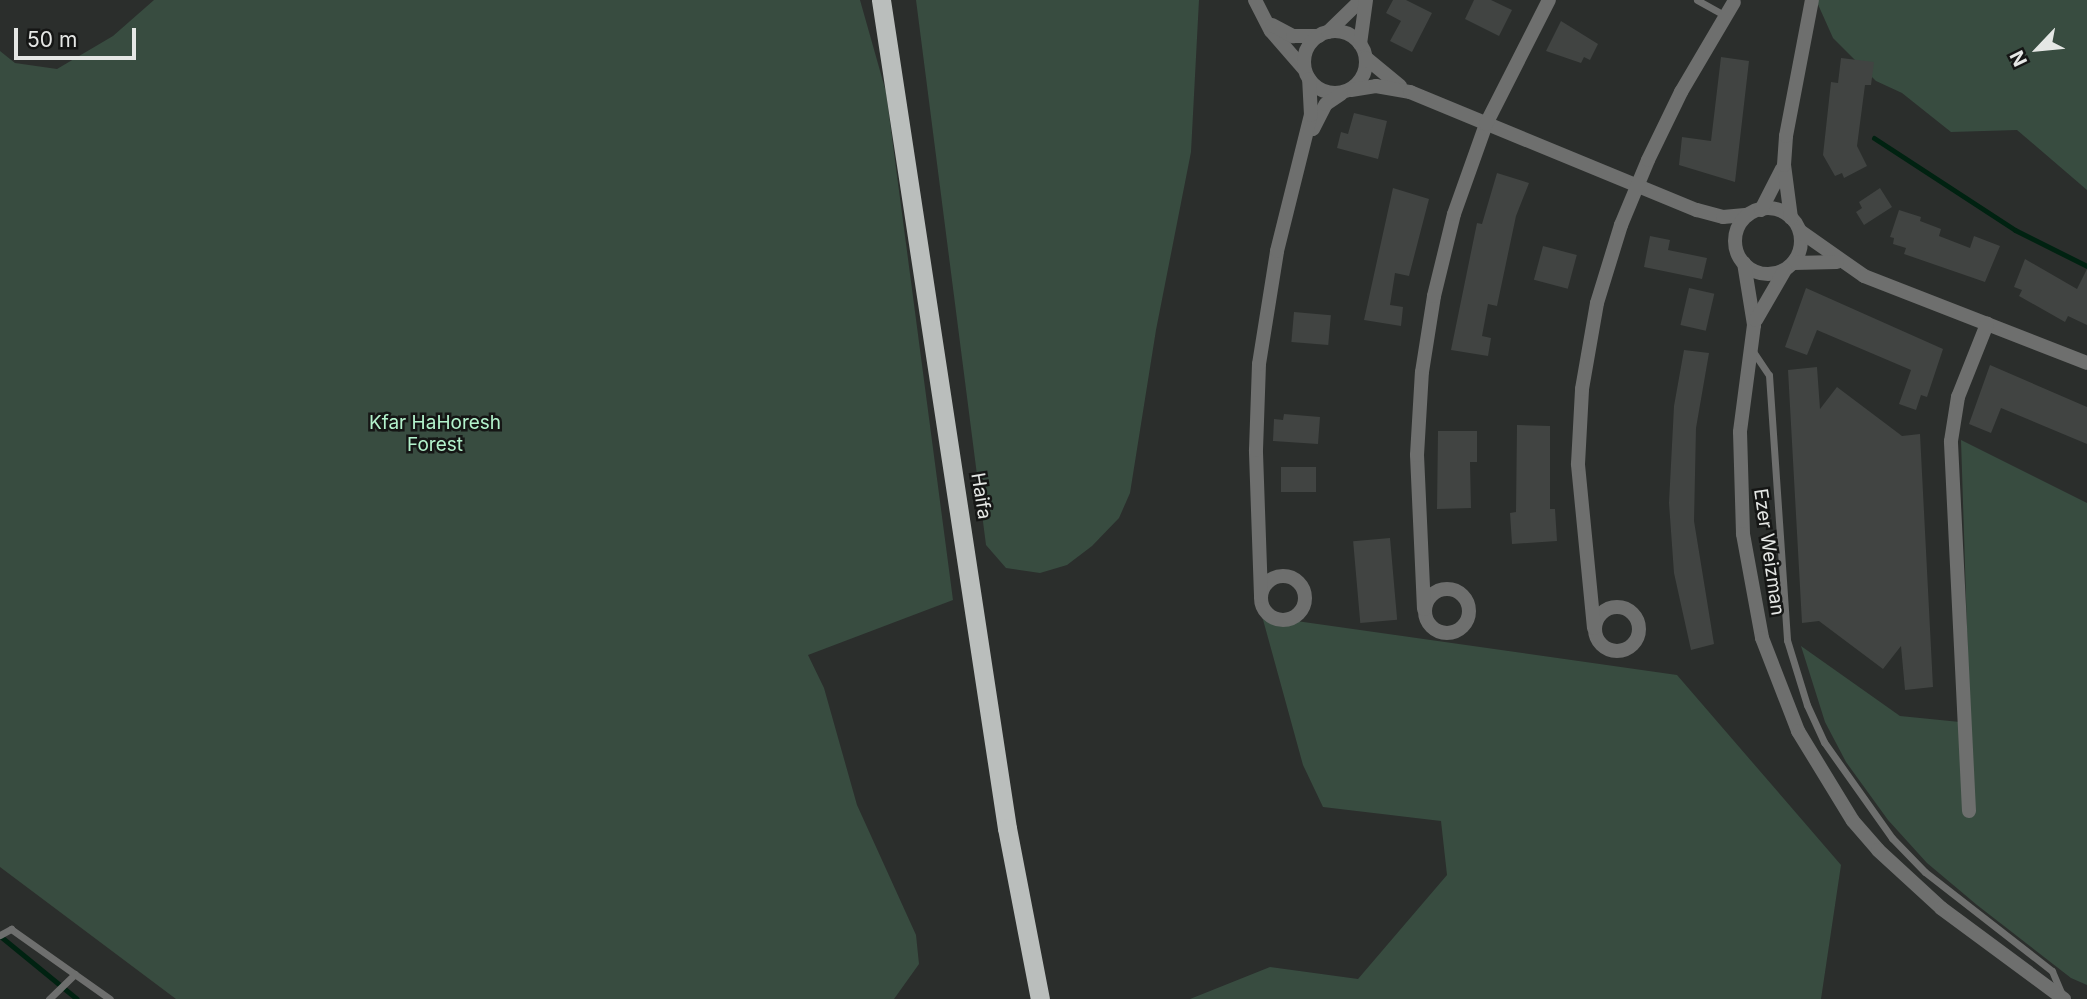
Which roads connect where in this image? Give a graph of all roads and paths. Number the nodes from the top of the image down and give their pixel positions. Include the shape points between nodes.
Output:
1 (881, 0) edge
2 (1363, 0) edge
3 (1549, 0) edge
4 (1697, 0) edge
5 (1812, 0) edge
6 (1734, 2) dead end
7 (1257, 6) edge
8 (1726, 16) junction
9 (1324, 34) junction
10 (1363, 51) junction
11 (1307, 75) junction
12 (1346, 92) junction
13 (1410, 92) junction
14 (1486, 124) junction
15 (1302, 156) junction
16 (1784, 164) junction
17 (1636, 185) junction
18 (1697, 210) junction
19 (1755, 212) junction
20 (1791, 218) junction
21 (1800, 231) junction
22 (1735, 243) junction
23 (1842, 262) junction
24 (1744, 263) junction
25 (1789, 266) junction
26 (1987, 324) junction
27 (1754, 325) junction
28 (1750, 349) junction
29 (2087, 363) edge
30 (1258, 539) junction
31 (1420, 550) junction
32 (1283, 576) junction
33 (1589, 588) junction
34 (1447, 589) junction
35 (1261, 596) junction
36 (1610, 608) junction
37 (1424, 609) junction
38 (1594, 628) junction
39 (1969, 811) dead end
40 (0, 935) edge
41 (75, 974) junction
42 (49, 999) edge
43 (110, 999) edge
44 (1041, 999) edge
45 (2064, 999) edge

1 - 44 highway, Haifa via 1007,828
2 - 9 street
2 - 10 street
3 - 14 street
4 - 8 lane
5 - 16 street via 1795,78
6 - 8 street
7 - 9 street via 1280,31
7 - 11 street
8 - 17 street via 1681,92
9 - 10 street via 1344,33
9 - 11 street via 1305,54
10 - 12 street via 1364,74
10 - 13 street
11 - 12 street via 1320,90
11 - 15 street via 1311,115
12 - 13 street via 1376,86
12 - 15 street via 1326,104
13 - 14 street
14 - 17 street
14 - 31 street via 1454,214 1426,337 1418,455
15 - 30 street via 1277,251 1259,364
16 - 19 street
16 - 20 street
17 - 18 street
17 - 33 street via 1607,265 1582,389 1579,500
18 - 19 street via 1723,217
18 - 22 street
19 - 20 street via 1778,210
19 - 22 street
20 - 21 street
21 - 23 street
21 - 25 street via 1799,253
22 - 24 street
23 - 25 street
23 - 26 street
24 - 25 street via 1763,274
24 - 27 street
25 - 27 street
26 - 29 street
26 - 39 street via 1958,397 1951,441
27 - 28 street, Ezer Weizman
28 - 45 lane via 1769,375 1787,640 1824,742 1892,838 1956,897 2052,971
28 - 45 street, Ezer Weizman via 1740,432 1744,534 1762,638 1798,731 1853,821 1878,850 1941,908
30 - 32 street via 1268,563
30 - 35 street
31 - 34 street via 1427,571
31 - 37 street
32 - 35 street via 1270,579
32 - 35 street via 1303,588 1304,606 1296,616 1273,618 1263,609
33 - 36 street
33 - 38 street
34 - 37 street via 1434,592
34 - 37 street via 1459,592 1467,601 1468,619 1460,629 1437,631 1427,622
36 - 38 street via 1599,615
36 - 38 street via 1623,608 1633,615 1639,625 1634,643 1619,652 1607,649 1597,640
40 - 41 lane via 11,929
41 - 42 lane
41 - 43 lane

